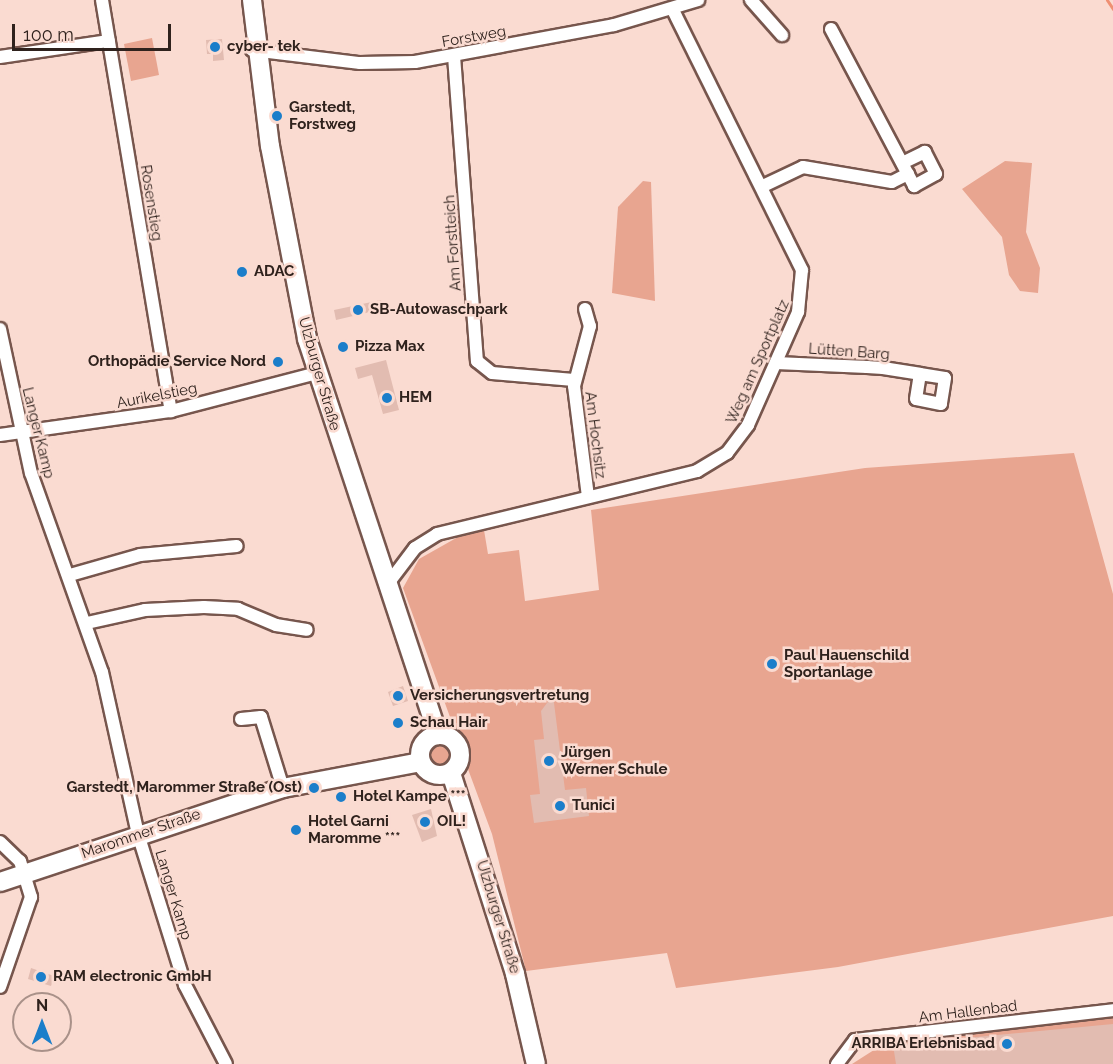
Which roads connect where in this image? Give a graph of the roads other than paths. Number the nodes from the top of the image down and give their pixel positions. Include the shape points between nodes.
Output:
1 (102, 0) edge
2 (252, 0) edge
3 (698, 0) edge
4 (751, 0) edge
5 (673, 10) junction
6 (831, 29) dead end
7 (782, 35) dead end
8 (109, 40) junction
9 (254, 50) junction
10 (454, 56) junction
11 (0, 57) edge
12 (763, 186) junction
13 (585, 309) dead end
14 (0, 329) edge
15 (776, 363) junction
16 (317, 373) junction
17 (920, 374) dead end
18 (574, 380) junction
19 (171, 411) junction
20 (21, 433) junction
21 (0, 435) edge
22 (588, 497) junction
23 (237, 546) dead end
24 (69, 575) junction
25 (390, 581) junction
26 (87, 623) junction
27 (307, 630) dead end
28 (241, 719) dead end
29 (438, 735) junction
30 (421, 762) junction
31 (451, 773) junction
32 (283, 788) junction
33 (138, 834) junction
34 (0, 842) edge
35 (27, 874) junction
36 (0, 882) edge
37 (0, 987) edge
38 (1113, 1010) edge
39 (226, 1064) edge
40 (536, 1064) edge
41 (837, 1064) edge

1 - 8 street, Rosenstieg
2 - 9 main road, Ulzburger Straße
3 - 5 street, Forstweg
4 - 7 street
5 - 10 street, Forstweg
5 - 12 street, Weg am Sportplatz
6 - 12 street via 905,169 892,182 804,167
8 - 11 street
8 - 19 street, Rosenstieg
9 - 10 street, Forstweg via 383,64
9 - 16 main road, Ulzburger Straße
10 - 18 street, Am Forstteich via 477,361 492,373
12 - 15 street, Weg am Sportplatz via 802,275 800,307
13 - 18 street, Am Hochsitz via 590,326
14 - 20 street, Langer Kamp
15 - 17 street, Lütten Barg
15 - 22 street, Weg am Sportplatz via 746,430 722,457 691,473
16 - 19 street, Aurikelstieg
16 - 25 main road, Ulzburger Straße
18 - 22 street, Am Hochsitz
19 - 20 street, Aurikelstieg
20 - 21 street, Aurikelstieg
20 - 24 street, Langer Kamp via 41,502
22 - 25 street, Weg am Sportplatz via 437,534 415,548
23 - 24 street via 140,555
24 - 26 street, Langer Kamp
25 - 29 main road, Ulzburger Straße
26 - 27 street via 145,610 204,607 238,609 276,625
26 - 33 street, Langer Kamp
28 - 32 street via 261,717
29 - 30 main road via 422,747
29 - 31 main road via 451,739 459,748 460,759
30 - 31 main road via 433,774
30 - 32 main road, Marommer Straße
31 - 40 main road, Ulzburger Straße via 512,964
32 - 33 main road, Marommer Straße
33 - 35 main road, Marommer Straße
33 - 39 street, Langer Kamp via 185,986
34 - 35 street
35 - 36 main road, Marommer Straße
35 - 37 street via 31,897
38 - 41 street, Am Hallenbad via 855,1040

